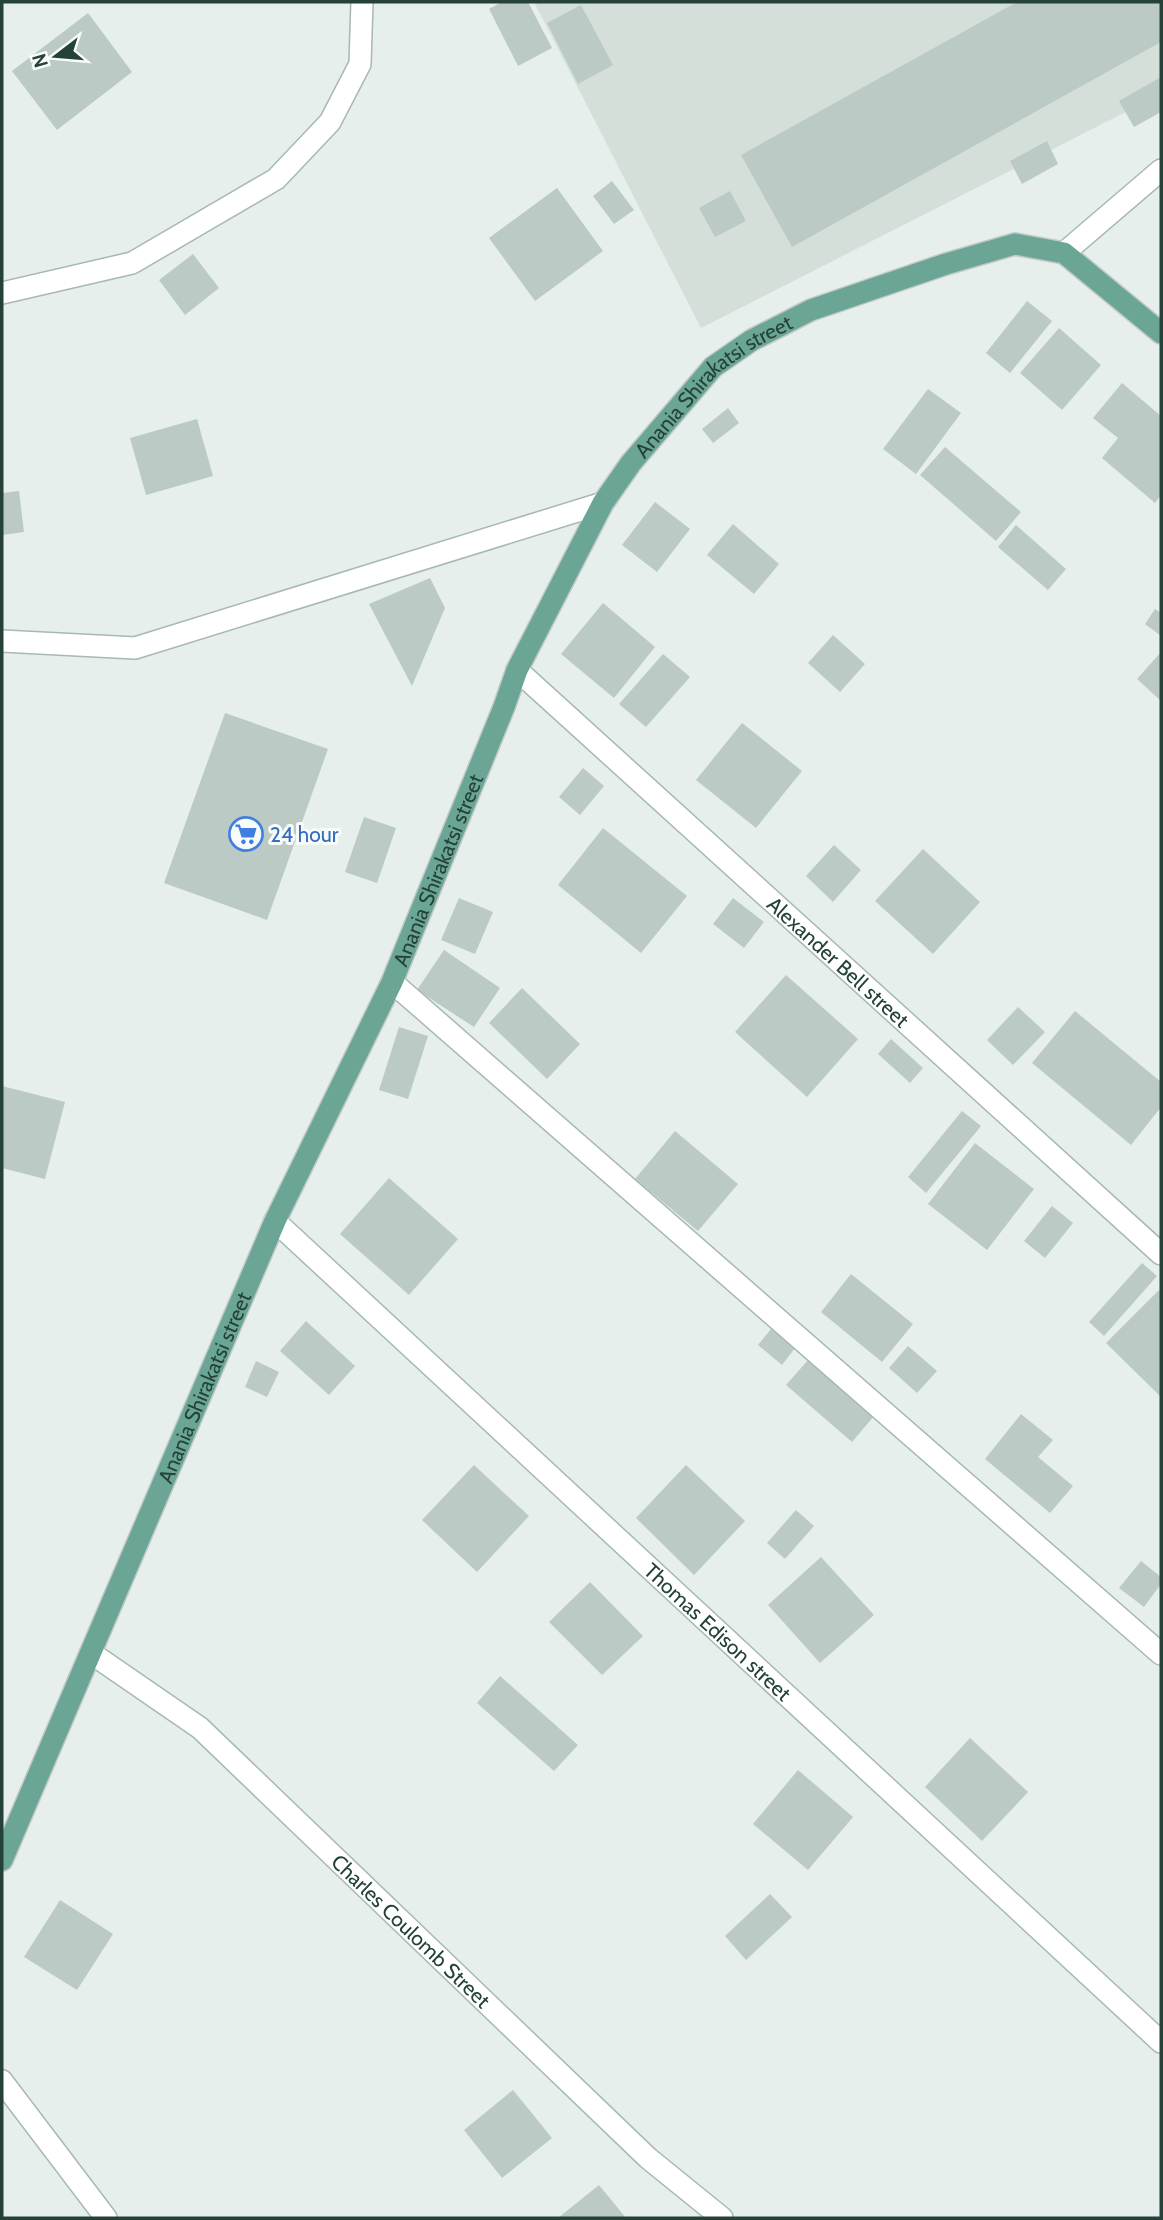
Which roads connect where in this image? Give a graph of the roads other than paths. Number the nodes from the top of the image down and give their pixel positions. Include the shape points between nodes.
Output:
1 (362, 2) edge
2 (1161, 170) edge
3 (1064, 253) junction
4 (2, 293) edge
5 (1161, 333) edge
6 (603, 503) junction
7 (2, 641) edge
8 (517, 670) junction
9 (392, 982) junction
10 (275, 1221) junction
11 (1161, 1254) edge
12 (91, 1653) junction
13 (1161, 1654) edge
14 (2, 1860) edge
15 (1161, 2042) edge
16 (2, 2081) edge
17 (106, 2218) edge
18 (722, 2218) edge

1 - 4 street via 360,64 330,122 276,179 132,263
2 - 3 street
3 - 5 main road, Anania Shirakatsi street
3 - 6 main road, Anania Shirakatsi street via 1015,244 1003,247 810,310 752,340 713,367
6 - 7 street via 135,648
6 - 8 main road, Anania Shirakatsi street
8 - 9 main road, Anania Shirakatsi street
8 - 11 street, Alexander Bell street
9 - 10 main road, Anania Shirakatsi street
9 - 13 street
10 - 12 main road, Anania Shirakatsi street
10 - 15 street, Thomas Edison street
12 - 14 main road, Anania Shirakatsi street
12 - 18 street, Charles Coulomb Street via 200,1728 648,2158
16 - 17 street

